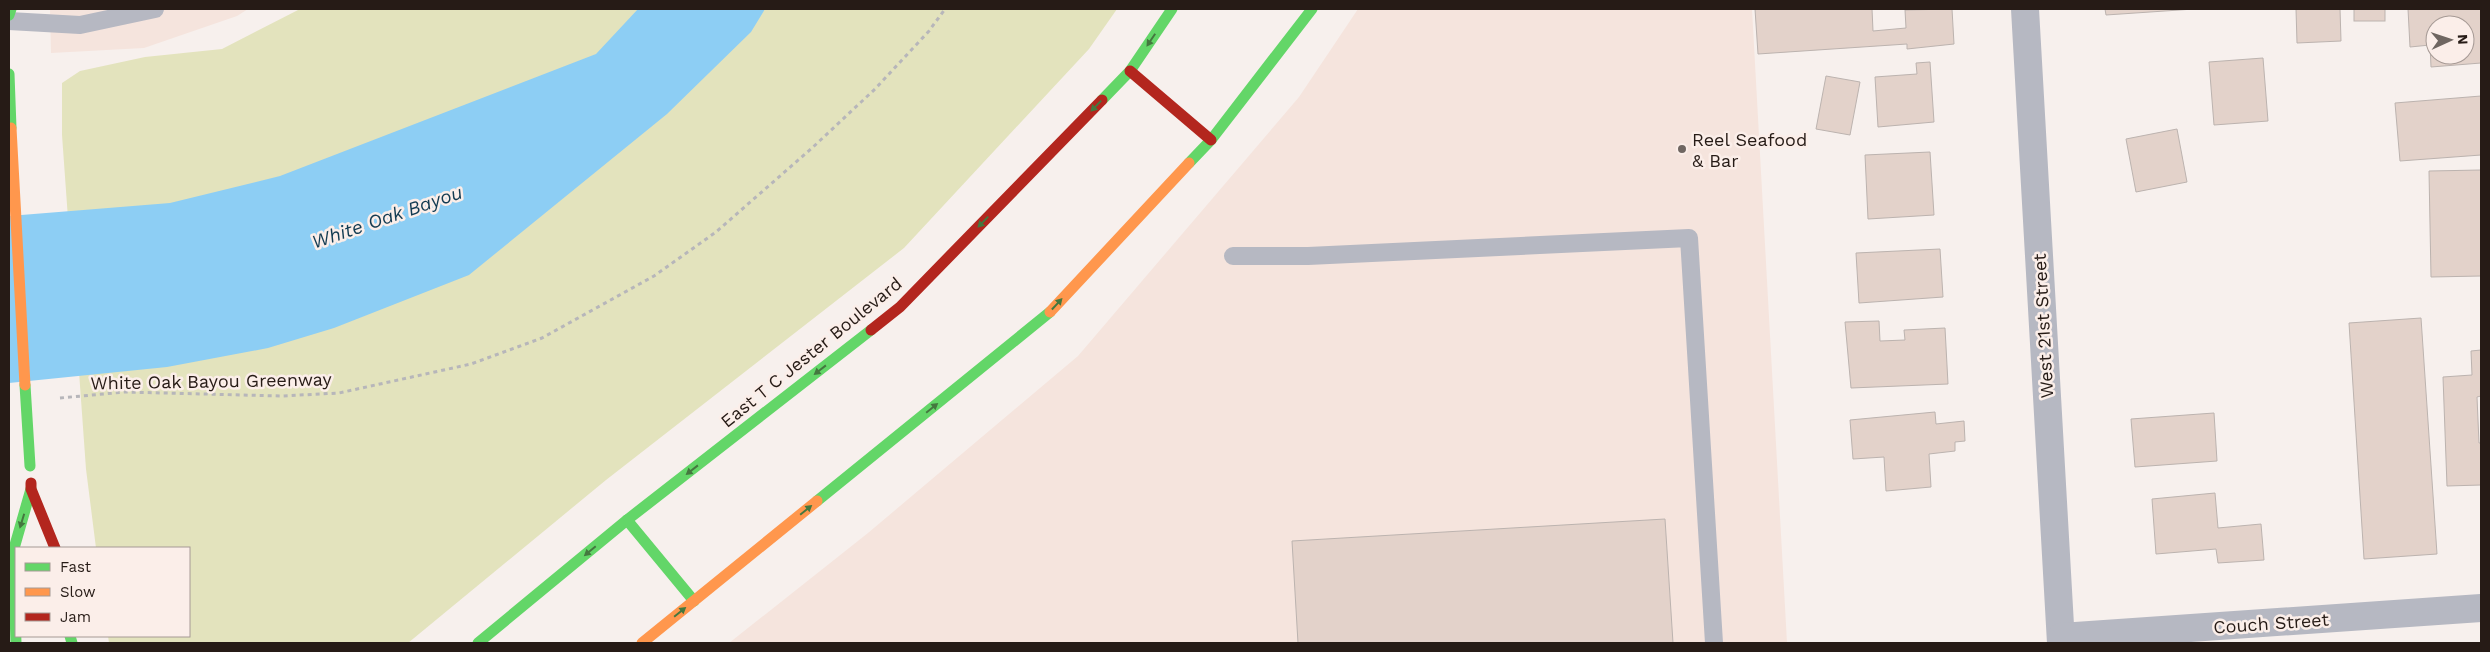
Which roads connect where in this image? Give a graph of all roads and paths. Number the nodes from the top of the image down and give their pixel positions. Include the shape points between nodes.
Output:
1 (11, 9) edge
2 (155, 9) edge
3 (945, 9) edge
4 (1172, 9) edge
5 (1312, 9) edge
6 (2025, 9) edge
7 (9, 15) edge
8 (9, 21) edge
9 (1130, 71) junction
10 (9, 74) edge
11 (1212, 140) junction
12 (1233, 256) dead end
13 (57, 398) dead end
14 (31, 489) junction
15 (627, 520) junction
16 (55, 547) edge
17 (694, 601) junction
18 (2481, 608) edge
19 (15, 620) edge
20 (2061, 640) edge
21 (478, 643) edge
22 (642, 643) edge
23 (1714, 643) edge

1 - 7 street
2 - 8 lane via 80,25
3 - 13 path, White Oak Bayou Greenway via 875,89 716,232 654,276 542,338 471,364 339,393 282,396 124,392
4 -> 9 street, East T C Jester Boulevard
5 - 11 street
6 - 20 street, West 21st Street
9 - 11 street
9 -> 15 street, East T C Jester Boulevard via 900,307
10 - 14 street, bridge
17 -> 11 street via 1051,311
12 - 23 lane via 1308,256 1689,238
14 - 16 street
14 -> 19 street via 12,552
15 - 17 street
15 -> 21 street, East T C Jester Boulevard
22 -> 17 street
18 - 20 street, Couch Street

